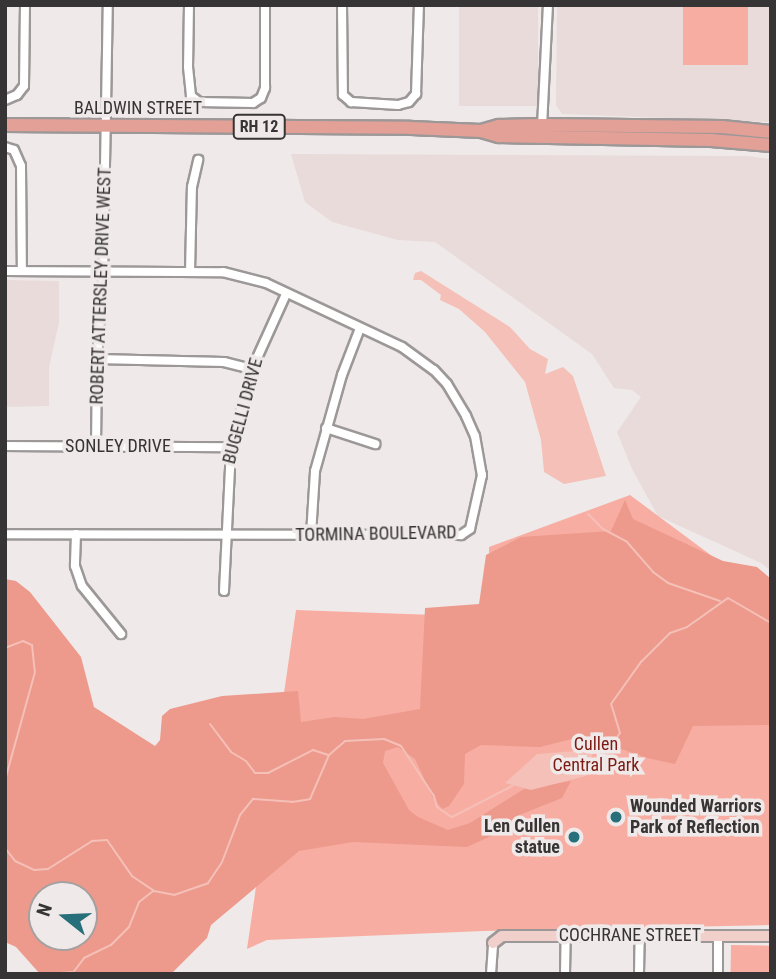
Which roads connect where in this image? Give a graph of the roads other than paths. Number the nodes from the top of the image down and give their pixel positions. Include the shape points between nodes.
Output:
1 (25, 5) edge
2 (108, 5) edge
3 (189, 5) edge
4 (265, 5) edge
5 (342, 5) edge
6 (419, 5) edge
7 (548, 5) edge
8 (5, 100) edge
9 (5, 125) edge
10 (107, 126) junction
11 (542, 131) junction
12 (771, 132) edge
13 (771, 145) edge
14 (5, 147) edge
15 (198, 160) dead end
16 (5, 271) edge
17 (22, 271) junction
18 (103, 272) junction
19 (190, 272) junction
20 (286, 294) junction
21 (360, 328) junction
22 (97, 359) junction
23 (253, 369) junction
24 (326, 428) junction
25 (375, 444) dead end
26 (5, 446) edge
27 (96, 446) junction
28 (231, 447) junction
29 (5, 534) edge
30 (76, 534) junction
31 (227, 535) junction
32 (312, 535) junction
33 (224, 591) dead end
34 (121, 634) dead end
35 (566, 935) junction
36 (640, 935) junction
37 (718, 935) junction
38 (771, 936) edge
39 (493, 943) joint
40 (491, 974) edge
41 (565, 974) edge
42 (639, 974) edge
43 (718, 974) edge

1 - 8 street via 24,86 17,96
2 - 10 street, ROBERT ATTERSLEY DRIVE WEST
3 - 4 street via 191,96 199,102 253,103 265,89
5 - 6 street via 343,95 351,102 397,105 416,94
7 - 11 street
9 - 10 main road, BALDWIN STREET / RH 12
10 - 11 main road, BALDWIN STREET / RH 12 via 481,131 499,136
10 - 18 street, ROBERT ATTERSLEY DRIVE WEST
11 - 12 main road, BALDWIN STREET / RH 12 via 722,127
11 - 13 main road, BALDWIN STREET / RH 12
14 - 17 street via 15,150 21,166
15 - 19 street via 192,187
16 - 17 street, TORMINA BOULEVARD
17 - 18 street, TORMINA BOULEVARD
18 - 19 street, TORMINA BOULEVARD
18 - 22 street, ROBERT ATTERSLEY DRIVE WEST
19 - 20 street, TORMINA BOULEVARD via 246,276
20 - 21 street, TORMINA BOULEVARD
20 - 23 street, BUGELLI DRIVE
21 - 24 street
21 - 32 street, TORMINA BOULEVARD via 419,358 447,384 475,436 480,491 470,529 461,535
22 - 23 street via 224,362
22 - 27 street, ROBERT ATTERSLEY DRIVE WEST
23 - 28 street, BUGELLI DRIVE
24 - 25 street
24 - 32 street via 315,471
26 - 27 street, SONLEY DRIVE
27 - 28 street, SONLEY DRIVE
28 - 31 street, BUGELLI DRIVE
29 - 30 street, TORMINA BOULEVARD
30 - 31 street, TORMINA BOULEVARD
30 - 34 street via 75,566 82,586
31 - 32 street, TORMINA BOULEVARD
31 - 33 street, BUGELLI DRIVE
35 - 36 street, COCHRANE STREET
35 - 39 street, COCHRANE STREET via 502,936
35 - 41 street
36 - 37 street, COCHRANE STREET
36 - 42 street
37 - 38 street, COCHRANE STREET
37 - 43 street
39 - 40 street

